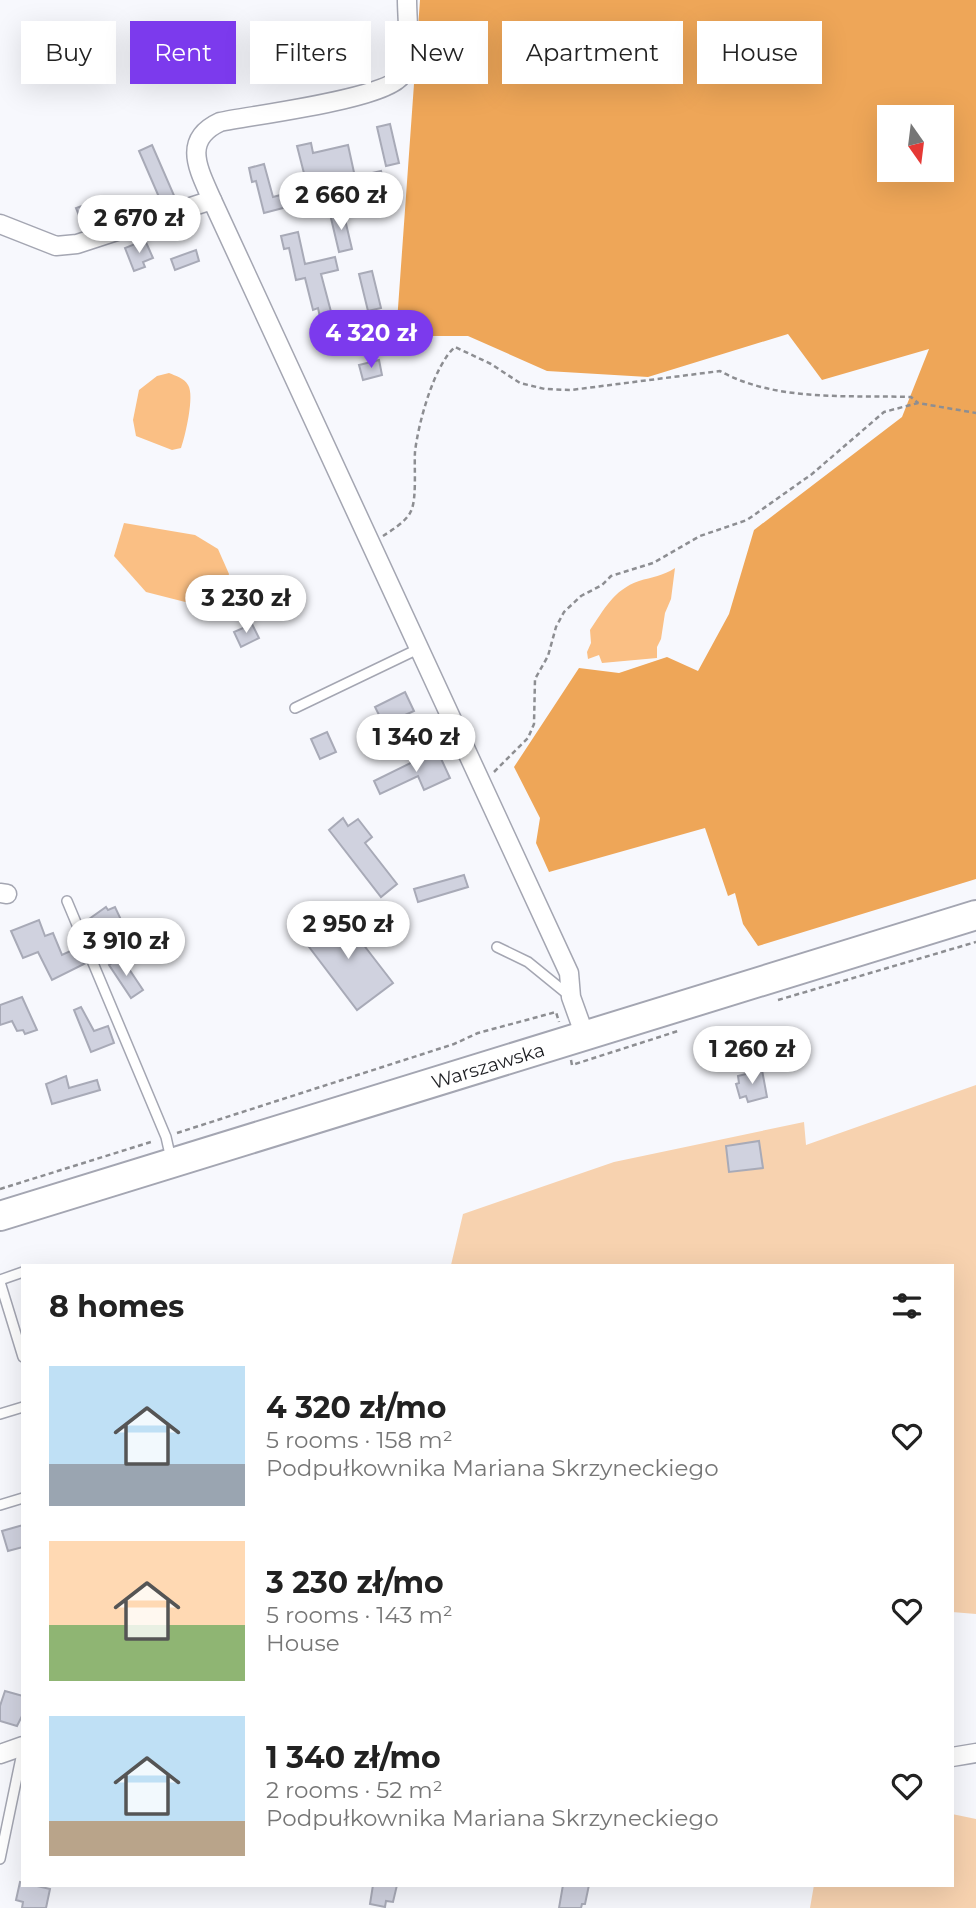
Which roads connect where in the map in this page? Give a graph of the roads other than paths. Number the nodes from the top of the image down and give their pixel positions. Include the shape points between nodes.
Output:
1 (407, 0) edge
2 (212, 200) junction
3 (0, 224) edge
4 (418, 649) junction
5 (295, 708) dead end
6 (67, 901) dead end
7 (976, 915) edge
8 (497, 947) dead end
9 (571, 997) junction
10 (584, 1036) junction
11 (169, 1150) junction
12 (0, 1216) edge
13 (21, 1273) edge
14 (0, 1281) edge
15 (21, 1350) edge
16 (21, 1408) edge
17 (0, 1414) edge
18 (21, 1500) edge
19 (0, 1505) edge
20 (21, 1748) edge
21 (976, 1753) edge
22 (0, 1754) edge
23 (21, 1757) edge
24 (954, 1757) edge
25 (0, 1859) edge

1 - 2 street via 407,58 394,83 350,98 220,122 205,132 198,140 196,159
2 - 3 street via 69,246 50,244
2 - 4 street
4 - 5 lane
4 - 9 street via 569,973
6 - 11 lane
7 - 10 main road, Warszawska
8 - 9 lane via 528,962
9 - 10 street
10 - 11 main road, Warszawska
11 - 12 main road, Warszawska
13 - 14 lane
14 - 15 lane
16 - 17 lane
18 - 19 lane
20 - 22 street
21 - 24 street
23 - 25 lane

